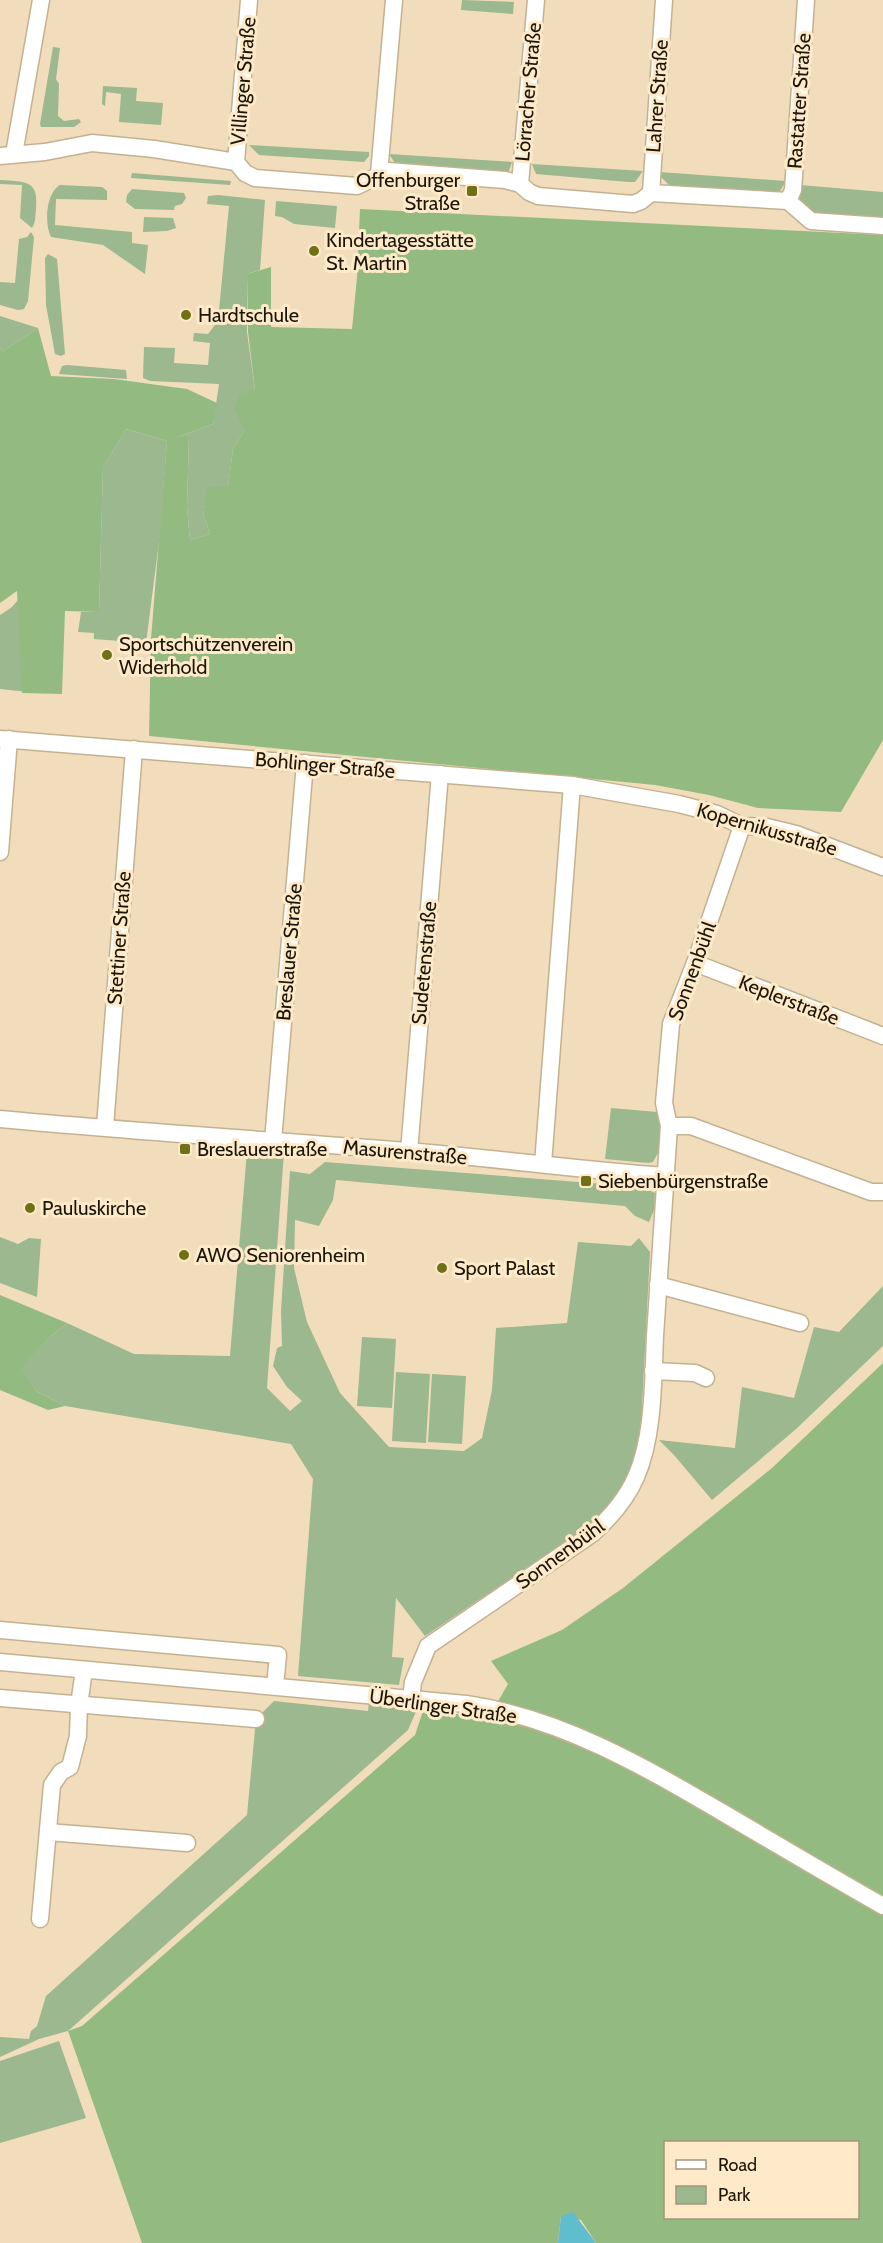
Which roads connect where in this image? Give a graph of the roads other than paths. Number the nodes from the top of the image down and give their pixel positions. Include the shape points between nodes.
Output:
1 (41, 0) edge
2 (249, 0) edge
3 (394, 0) edge
4 (536, 0) edge
5 (664, 0) edge
6 (806, 0) edge
7 (7, 155) edge
8 (236, 162) junction
9 (379, 174) junction
10 (520, 184) junction
11 (651, 193) junction
12 (788, 201) junction
13 (883, 226) edge
14 (5, 739) edge
15 (134, 749) junction
16 (305, 763) junction
17 (440, 774) junction
18 (572, 785) junction
19 (649, 798) joint
20 (742, 826) junction
21 (0, 852) edge
22 (883, 867) edge
23 (695, 963) junction
24 (883, 1036) edge
25 (0, 1119) edge
26 (669, 1126) junction
27 (105, 1127) junction
28 (273, 1141) junction
29 (409, 1152) junction
30 (543, 1164) junction
31 (665, 1176) junction
32 (883, 1192) edge
33 (658, 1285) junction
34 (800, 1323) dead end
35 (653, 1371) junction
36 (706, 1378) dead end
37 (0, 1630) edge
38 (0, 1662) edge
39 (84, 1670) junction
40 (275, 1686) junction
41 (0, 1698) edge
42 (411, 1699) junction
43 (79, 1705) junction
44 (256, 1719) dead end
45 (48, 1832) junction
46 (187, 1843) dead end
47 (883, 1906) edge
48 (40, 1919) dead end

1 - 7 street
2 - 8 street, Villinger Straße
3 - 9 street
4 - 10 street, Lörracher Straße
5 - 11 street, Lahrer Straße
6 - 12 street, Rastatter Straße via 793,190
7 - 8 street via 92,143
8 - 9 street via 255,178 357,186
9 - 10 street via 388,171
10 - 11 street via 538,196 633,204
11 - 12 street
12 - 13 street via 810,221
14 - 15 street, Bohlinger Straße
14 - 21 street
15 - 16 street, Bohlinger Straße
15 - 27 street, Stettiner Straße
16 - 17 street, Bohlinger Straße
16 - 28 street, Breslauer Straße
17 - 18 street, Bohlinger Straße
17 - 29 street, Sudetenstraße
18 - 19 street, Bohlinger Straße
18 - 30 street
19 - 20 street, Kopernikusstraße via 717,814
20 - 22 street, Kopernikusstraße via 796,834
20 - 23 street, Sonnenbühl
23 - 24 street, Keplerstraße
23 - 26 street, Sonnenbühl via 671,1024 664,1103
25 - 27 street, Masurenstraße
26 - 31 street, Sonnenbühl
26 - 32 street via 691,1126 871,1192
27 - 28 street, Masurenstraße
28 - 29 street, Masurenstraße
29 - 30 street, Masurenstraße
30 - 31 street, Masurenstraße
31 - 33 street, Sonnenbühl
33 - 34 street
33 - 35 street, Sonnenbühl
35 - 36 street via 695,1373
35 - 42 street, Sonnenbühl via 647,1442 637,1475 613,1516 428,1646 413,1682
37 - 40 street via 278,1655
38 - 39 street, Überlinger Straße
39 - 40 street, Überlinger Straße
39 - 43 street
40 - 42 street, Überlinger Straße
41 - 43 street
42 - 47 street, Überlinger Straße via 492,1708 570,1732 701,1800
43 - 44 street
43 - 45 street via 78,1736 70,1767 52,1785
45 - 46 street
45 - 48 street

